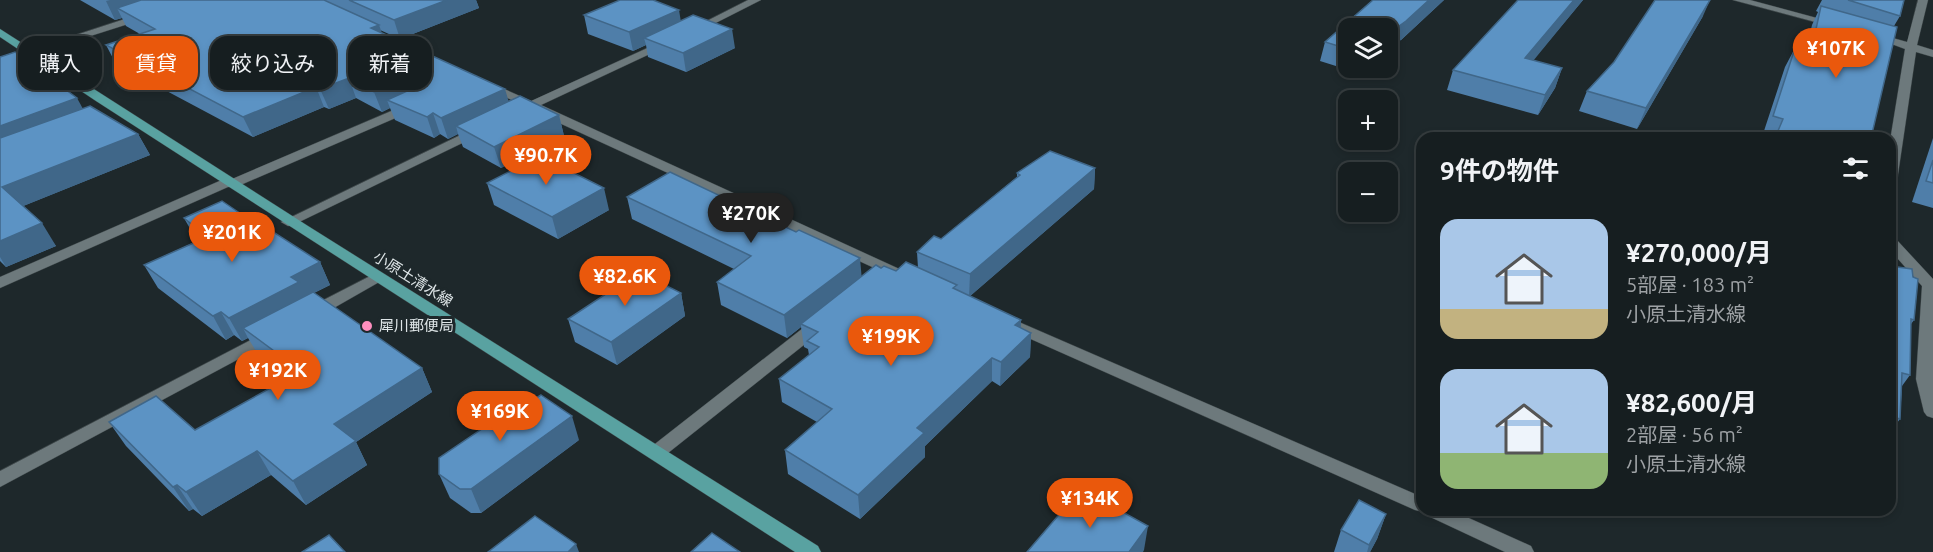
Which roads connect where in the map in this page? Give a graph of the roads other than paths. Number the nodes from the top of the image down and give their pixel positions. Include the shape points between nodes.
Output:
1 (756, 0) edge
2 (1738, 0) edge
3 (1923, 0) edge
4 (151, 14) edge
5 (681, 20) edge
6 (702, 26) junction
7 (1845, 27) edge
8 (0, 32) edge
9 (1867, 34) edge
10 (90, 36) edge
11 (18, 44) edge
12 (1911, 47) junction
13 (1933, 54) edge
14 (18, 65) edge
15 (0, 74) edge
16 (477, 81) edge
17 (81, 90) edge
18 (424, 100) edge
19 (530, 106) junction
20 (509, 116) edge
21 (487, 126) edge
22 (1896, 143) edge
23 (230, 183) junction
24 (288, 222) junction
25 (1896, 248) edge
26 (889, 269) junction
27 (376, 278) junction
28 (0, 283) edge
29 (920, 283) edge
30 (871, 284) edge
31 (983, 311) edge
32 (834, 312) edge
33 (1933, 412) edge
34 (657, 452) junction
35 (0, 480) edge
36 (1416, 502) edge
37 (1446, 516) edge
38 (811, 552) edge
39 (1524, 552) edge

1 - 6 street
2 - 7 street
3 - 12 street
4 - 10 street
5 - 6 street
6 - 19 street
8 - 11 main road, 小原土清水線
9 - 12 street
12 - 13 street
12 - 22 street
14 - 15 street
16 - 19 street
17 - 23 main road, 小原土清水線 via 115,115
18 - 23 street
19 - 20 street
19 - 26 street
21 - 24 street
23 - 24 main road, 小原土清水線
23 - 28 street
24 - 27 main road, 小原土清水線
25 - 33 street via 1930,285 1924,379
26 - 29 street
26 - 30 street
27 - 34 main road, 小原土清水線
27 - 35 street
31 - 36 street
32 - 34 street
34 - 38 main road, 小原土清水線
37 - 39 street

